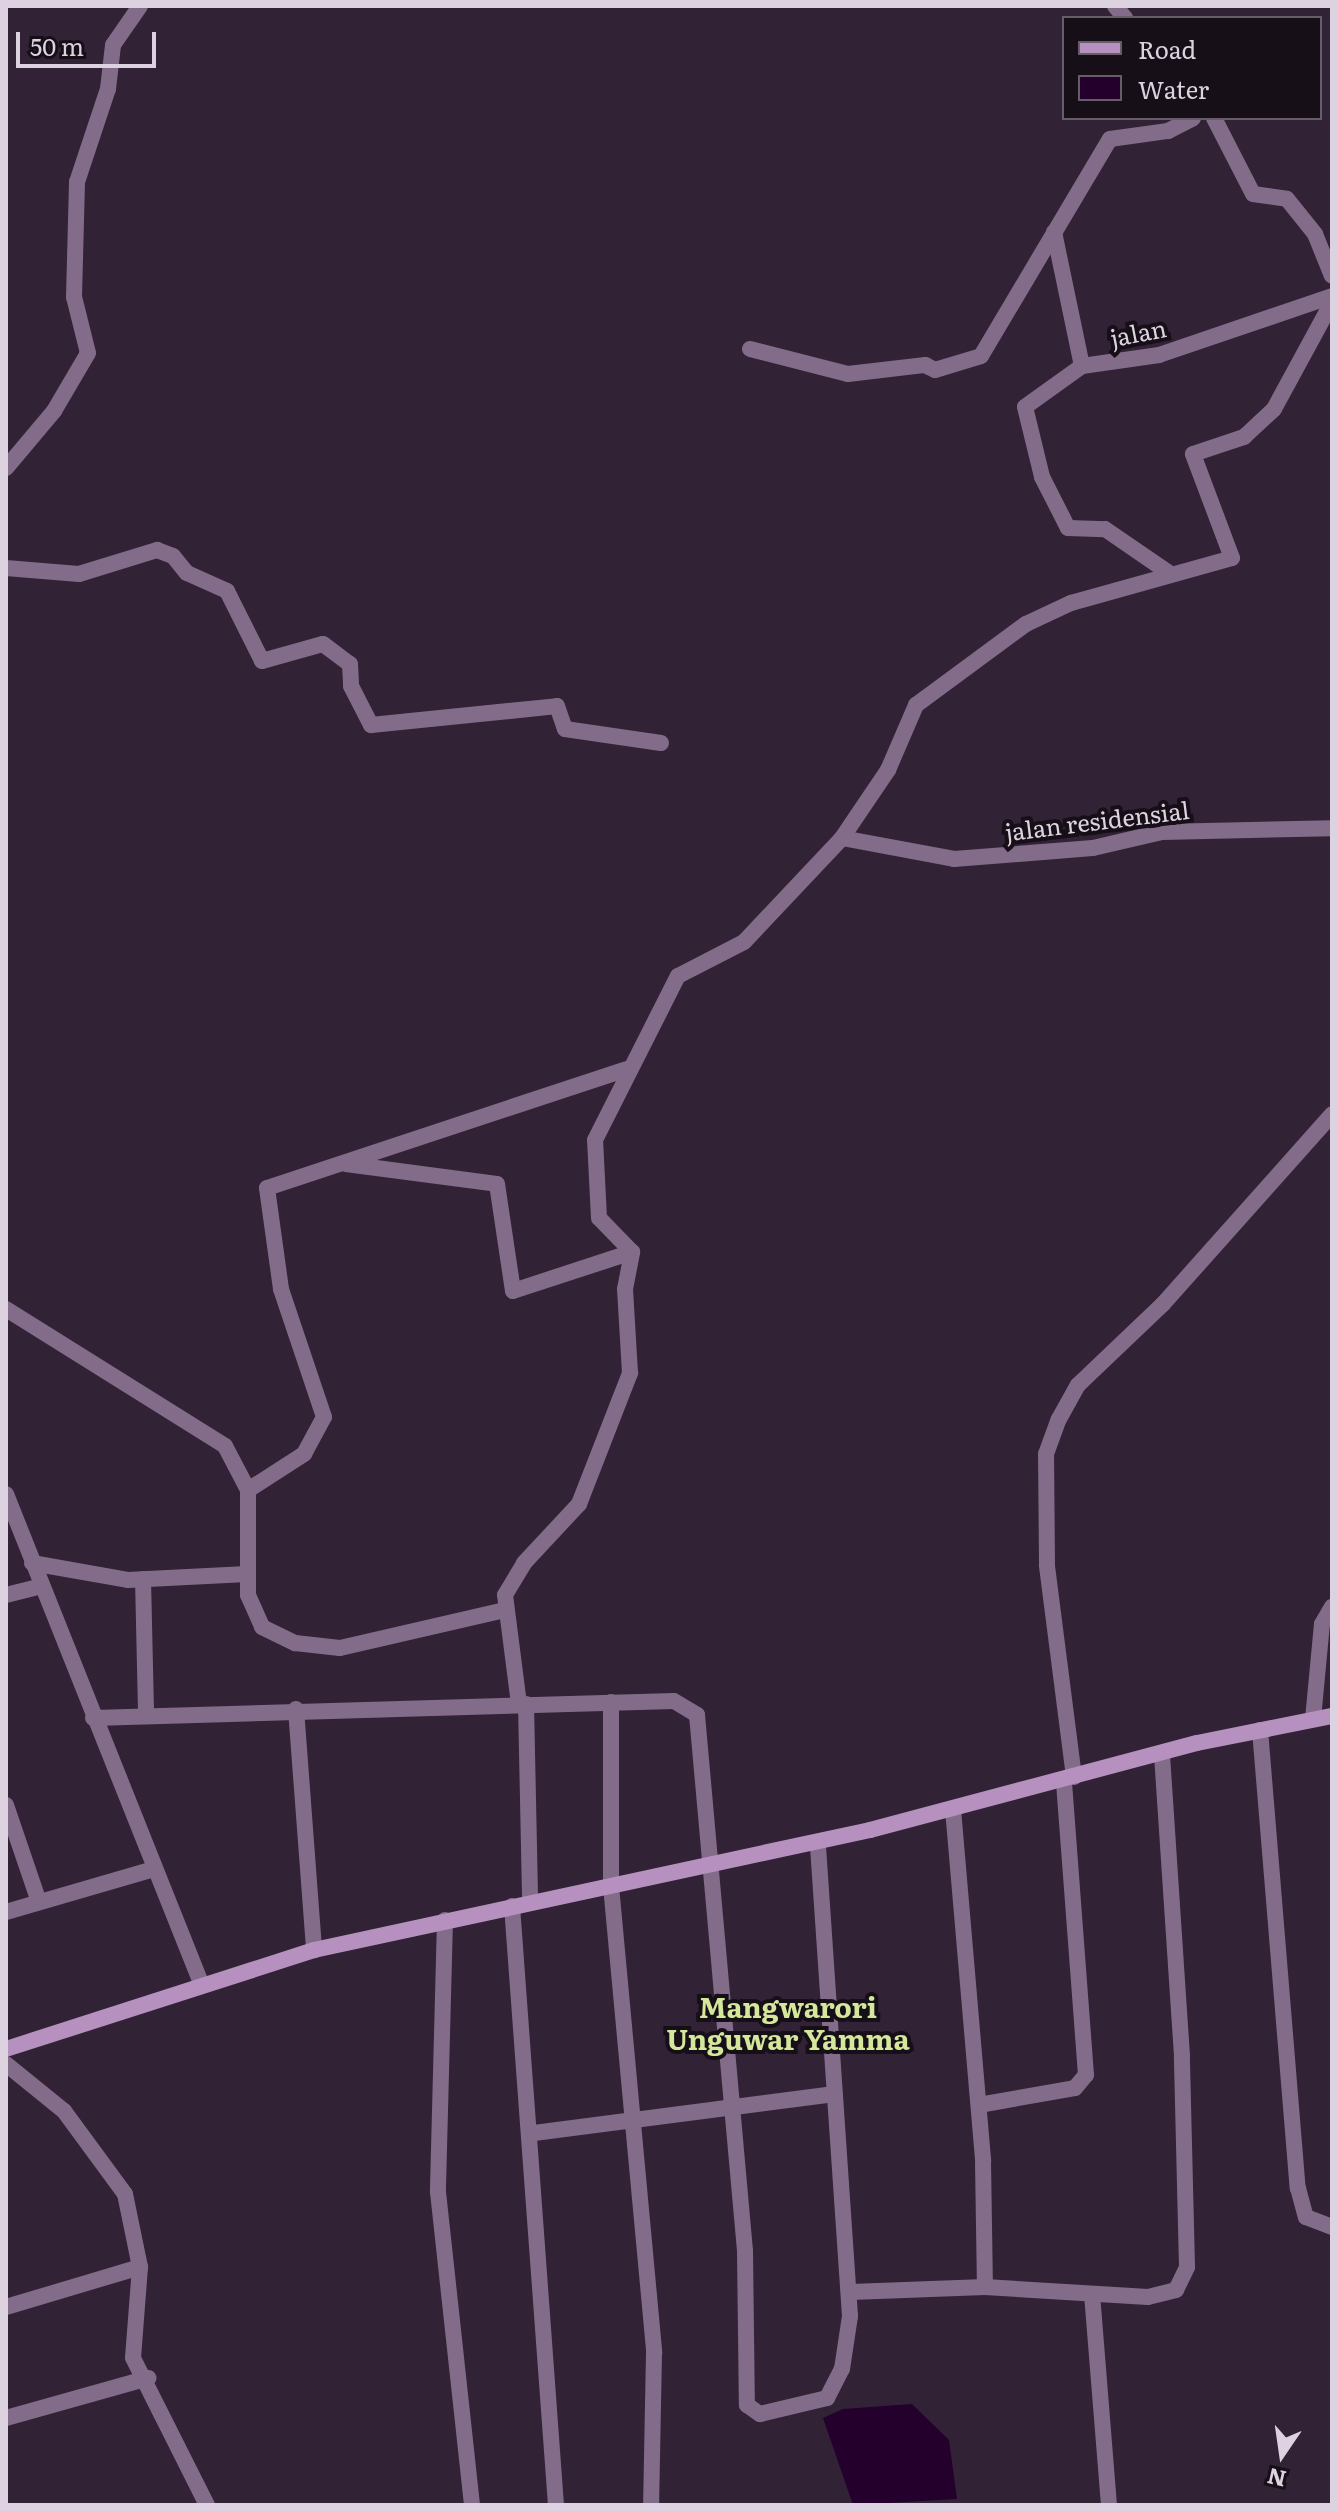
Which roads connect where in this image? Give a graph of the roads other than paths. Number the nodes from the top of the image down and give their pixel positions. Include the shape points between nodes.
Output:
1 (140, 6) edge
2 (1189, 120) edge
3 (1215, 120) edge
4 (1054, 232) junction
5 (1332, 271) edge
6 (1332, 299) edge
7 (750, 349) dead end
8 (1082, 366) junction
9 (6, 468) edge
10 (6, 568) edge
11 (1169, 573) junction
12 (661, 743) dead end
13 (1332, 828) edge
14 (842, 838) junction
15 (626, 1069) junction
16 (1332, 1114) edge
17 (340, 1163) junction
18 (632, 1252) junction
19 (6, 1309) edge
20 (248, 1490) junction
21 (6, 1494) edge
22 (32, 1563) junction
23 (247, 1574) junction
24 (143, 1579) junction
25 (41, 1586) junction
26 (6, 1595) edge
27 (1332, 1607) edge
28 (504, 1610) junction
29 (611, 1702) junction
30 (523, 1704) junction
31 (296, 1709) junction
32 (146, 1716) junction
33 (1332, 1716) edge
34 (93, 1718) junction
35 (1313, 1719) junction
36 (1260, 1730) junction
37 (1162, 1753) junction
38 (1069, 1779) junction
39 (6, 1805) edge
40 (953, 1809) junction
41 (818, 1842) junction
42 (712, 1865) junction
43 (154, 1869) junction
44 (611, 1886) junction
45 (39, 1902) junction
46 (530, 1902) junction
47 (512, 1906) junction
48 (6, 1912) edge
49 (445, 1920) junction
50 (314, 1950) junction
51 (201, 1983) junction
52 (6, 2049) edge
53 (6, 2064) edge
54 (834, 2094) junction
55 (979, 2105) junction
56 (733, 2110) junction
57 (637, 2122) junction
58 (534, 2133) junction
59 (1332, 2227) edge
60 (140, 2267) junction
61 (985, 2287) junction
62 (851, 2292) junction
63 (1092, 2294) junction
64 (6, 2307) edge
65 (148, 2378) junction
66 (6, 2418) edge
67 (207, 2505) edge
68 (472, 2505) edge
69 (556, 2505) edge
70 (651, 2505) edge
71 (1109, 2505) edge

1 - 9 street via 113,45 108,89 77,182 74,297 88,353 54,411
2 - 4 street via 1168,131 1110,139
3 - 5 street via 1253,194 1287,199
4 - 7 street via 981,356 958,367 848,374
4 - 8 street, jalan
6 - 8 street, jalan via 1159,355
6 - 11 street via 1274,409 1244,437 1193,454 1232,558
8 - 11 street via 1025,407 1042,477 1068,528 1105,529
10 - 12 street via 79,574 157,550 173,556 187,573 227,591 262,661 323,644 350,664 351,686 371,725 557,706 565,729
11 - 14 street via 1026,624 916,705 888,770
13 - 14 street, jalan residensial via 1162,832 1093,848 954,859
14 - 15 street via 744,942 678,976
15 - 17 street
15 - 18 street via 595,1140 599,1218
16 - 38 street via 1163,1304 1078,1385 1059,1419 1046,1454 1047,1565
17 - 18 street via 497,1184 513,1291
17 - 20 street via 267,1188 281,1289 324,1417 304,1454
18 - 28 street via 625,1289 630,1373 608,1443 579,1504 513,1578
19 - 20 street via 212,1434
20 - 23 street
21 - 22 street
22 - 24 street
22 - 25 street
23 - 24 street
23 - 28 street via 262,1627 295,1643 340,1648
24 - 32 street
25 - 26 street
25 - 34 street
27 - 35 street via 1322,1624
28 - 30 street
29 - 30 street
29 - 42 street via 674,1701 697,1715
29 - 44 street
30 - 31 street
30 - 46 street
31 - 32 street
31 - 50 street
32 - 34 street
33 - 35 street
34 - 43 street
35 - 36 street
36 - 37 street
36 - 59 street via 1298,2188 1306,2217
37 - 38 street
37 - 63 street via 1187,2267 1176,2290 1148,2297
38 - 40 street
38 - 55 street via 1086,2075 1075,2088
39 - 45 street
40 - 41 street
40 - 55 street
41 - 42 street
41 - 54 street
42 - 44 street
42 - 56 street
43 - 45 street
43 - 51 street
44 - 46 street
44 - 57 street
45 - 48 street
46 - 47 street
47 - 49 street
47 - 58 street
49 - 50 street
49 - 68 street via 438,2192
50 - 51 street
51 - 52 street
53 - 60 street via 41,2087 106,2163 133,2216
54 - 56 street
54 - 62 street
55 - 61 street
56 - 57 street
56 - 62 street via 752,2410 772,2414 827,2398 842,2369
57 - 58 street
57 - 70 street via 654,2353
58 - 69 street
60 - 64 street
60 - 65 street via 131,2345
61 - 62 street
61 - 63 street
63 - 71 street
65 - 66 street
65 - 67 street

